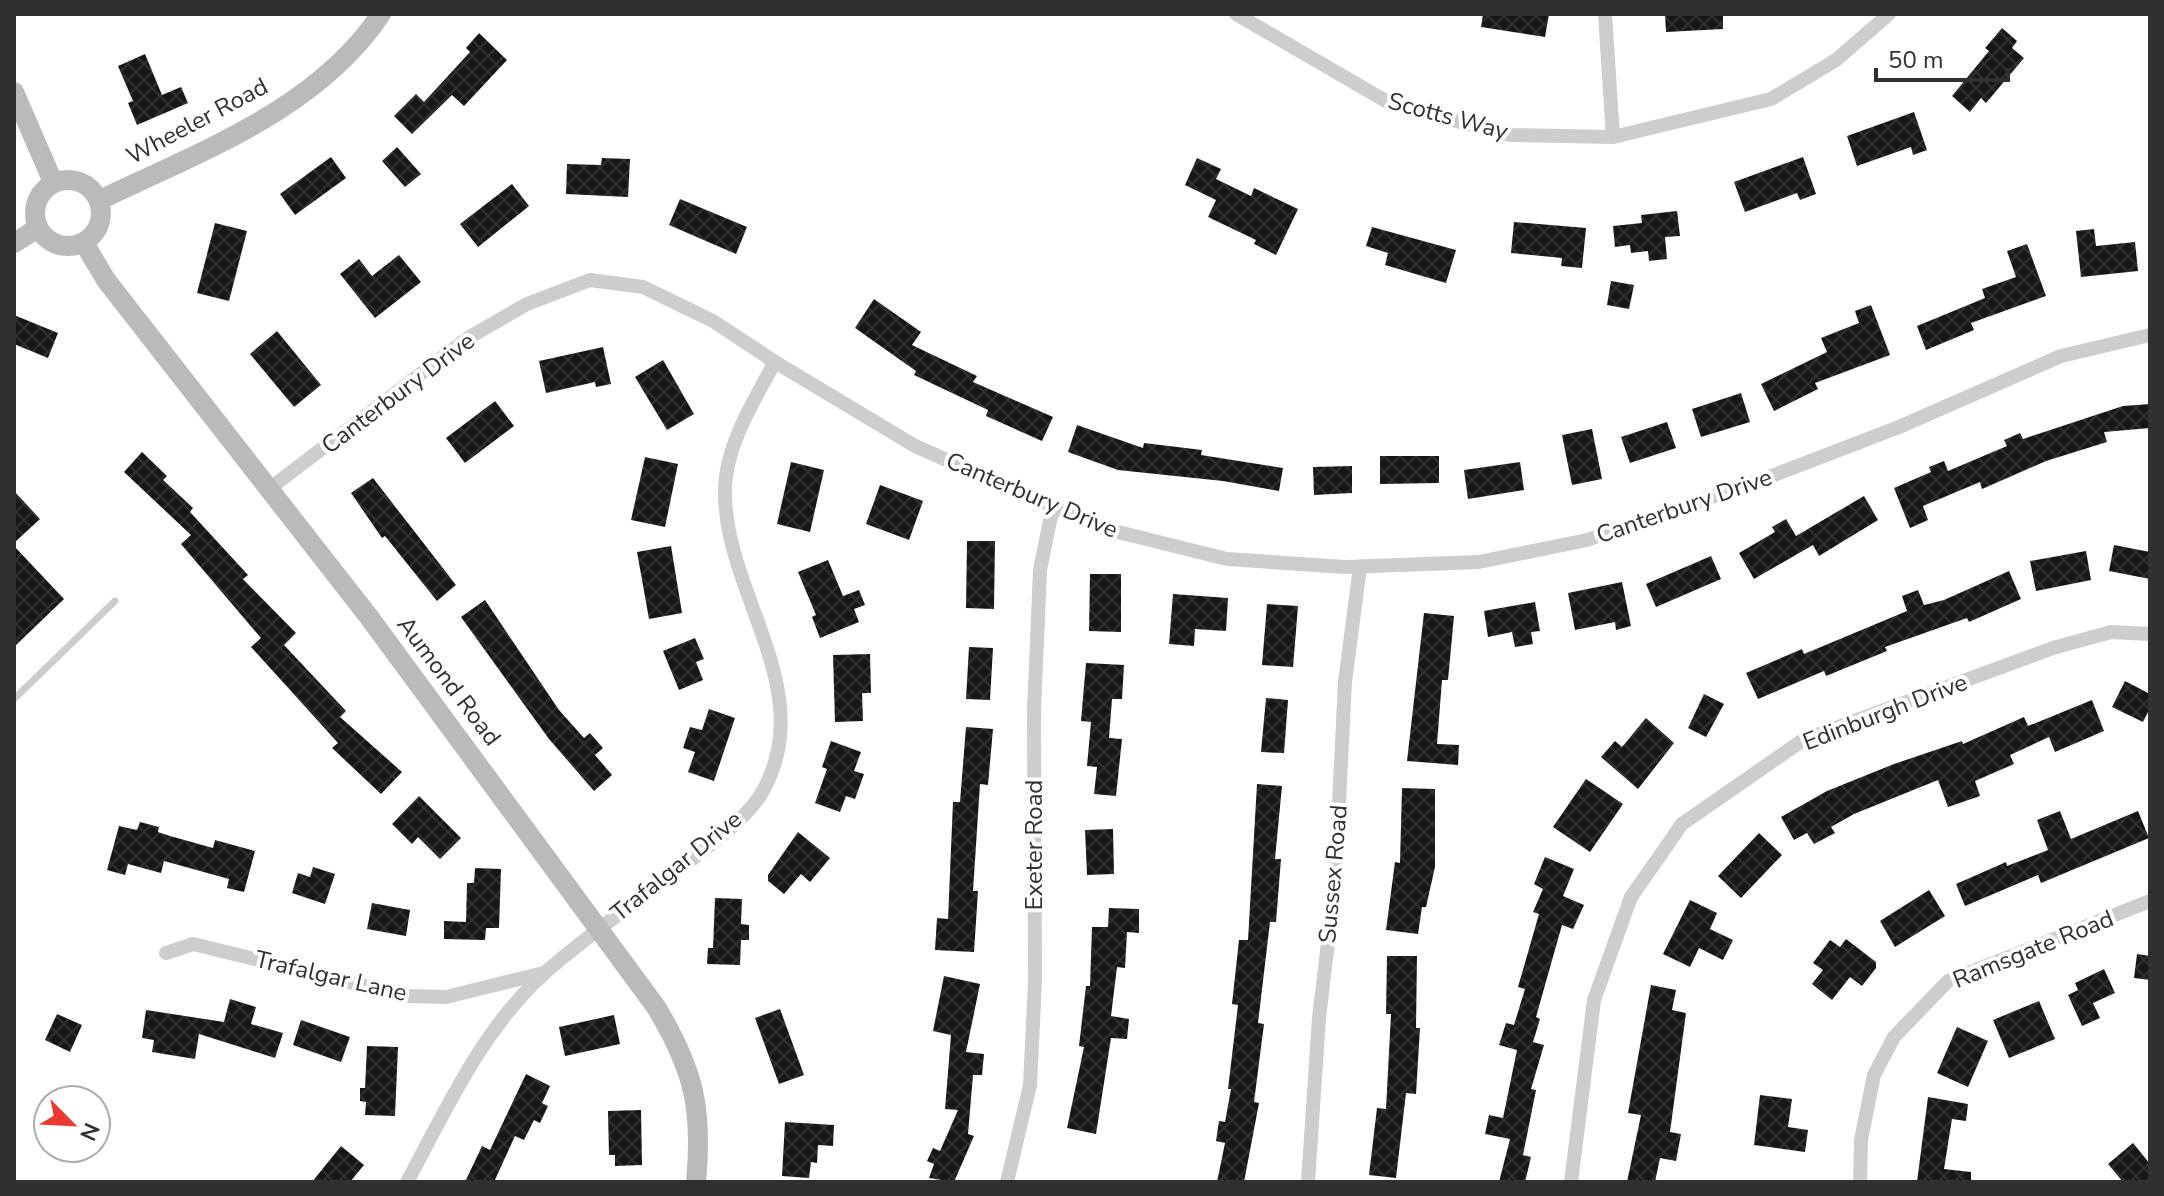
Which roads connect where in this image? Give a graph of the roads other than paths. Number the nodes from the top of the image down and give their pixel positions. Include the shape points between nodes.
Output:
1 (381, 14) edge
2 (1236, 14) edge
3 (1605, 14) edge
4 (1889, 14) edge
5 (14, 92) edge
6 (1613, 137) junction
7 (53, 182) junction
8 (100, 200) junction
9 (38, 228) junction
10 (14, 243) edge
11 (84, 243) junction
12 (2150, 335) edge
13 (775, 362) junction
14 (269, 489) junction
15 (1053, 506) junction
16 (1360, 567) junction
17 (115, 601) dead end
18 (2150, 634) edge
19 (14, 699) edge
20 (2150, 901) edge
21 (599, 928) junction
22 (166, 953) dead end
23 (544, 973) junction
24 (407, 1182) edge
25 (696, 1182) edge
26 (1007, 1182) edge
27 (1308, 1182) edge
28 (1571, 1182) edge
29 (1860, 1182) edge

1 - 8 street, Wheeler Road via 319,82 262,120
2 - 6 street, Scotts Way via 1391,104 1510,135
3 - 6 street
4 - 6 street, Scotts Way via 1836,60 1771,99
5 - 7 street
7 - 8 street via 75,180
7 - 9 street via 35,207
8 - 11 street via 98,229
9 - 10 street
9 - 11 street via 63,246
11 - 14 street, Aumond Road via 106,280
12 - 16 street, Canterbury Drive via 2061,356 1858,443 1587,540 1479,562
13 - 14 street, Canterbury Drive via 713,321 643,287 590,280 527,304 468,338
13 - 15 street, Canterbury Drive via 915,446
13 - 21 street, Trafalgar Drive via 733,452 725,490 749,601 773,658 781,701 777,750 764,791 728,830
14 - 21 street, Aumond Road
15 - 16 street, Canterbury Drive via 1098,527 1227,559
15 - 26 street, Exeter Road via 1040,570 1034,711 1030,1085
16 - 27 street, Sussex Road via 1345,682 1335,884
17 - 19 lane
18 - 28 street, Edinburgh Drive via 2111,632 2053,648 1803,740 1682,824 1631,897 1594,1000
20 - 29 street, Ramsgate Road via 1948,981 1894,1037 1874,1075 1861,1140
21 - 23 street, Trafalgar Drive
21 - 25 street, Aumond Road via 683,1051 700,1142
22 - 23 street, Trafalgar Lane via 193,944 406,996 446,997
23 - 24 street, Trafalgar Drive via 497,1022

